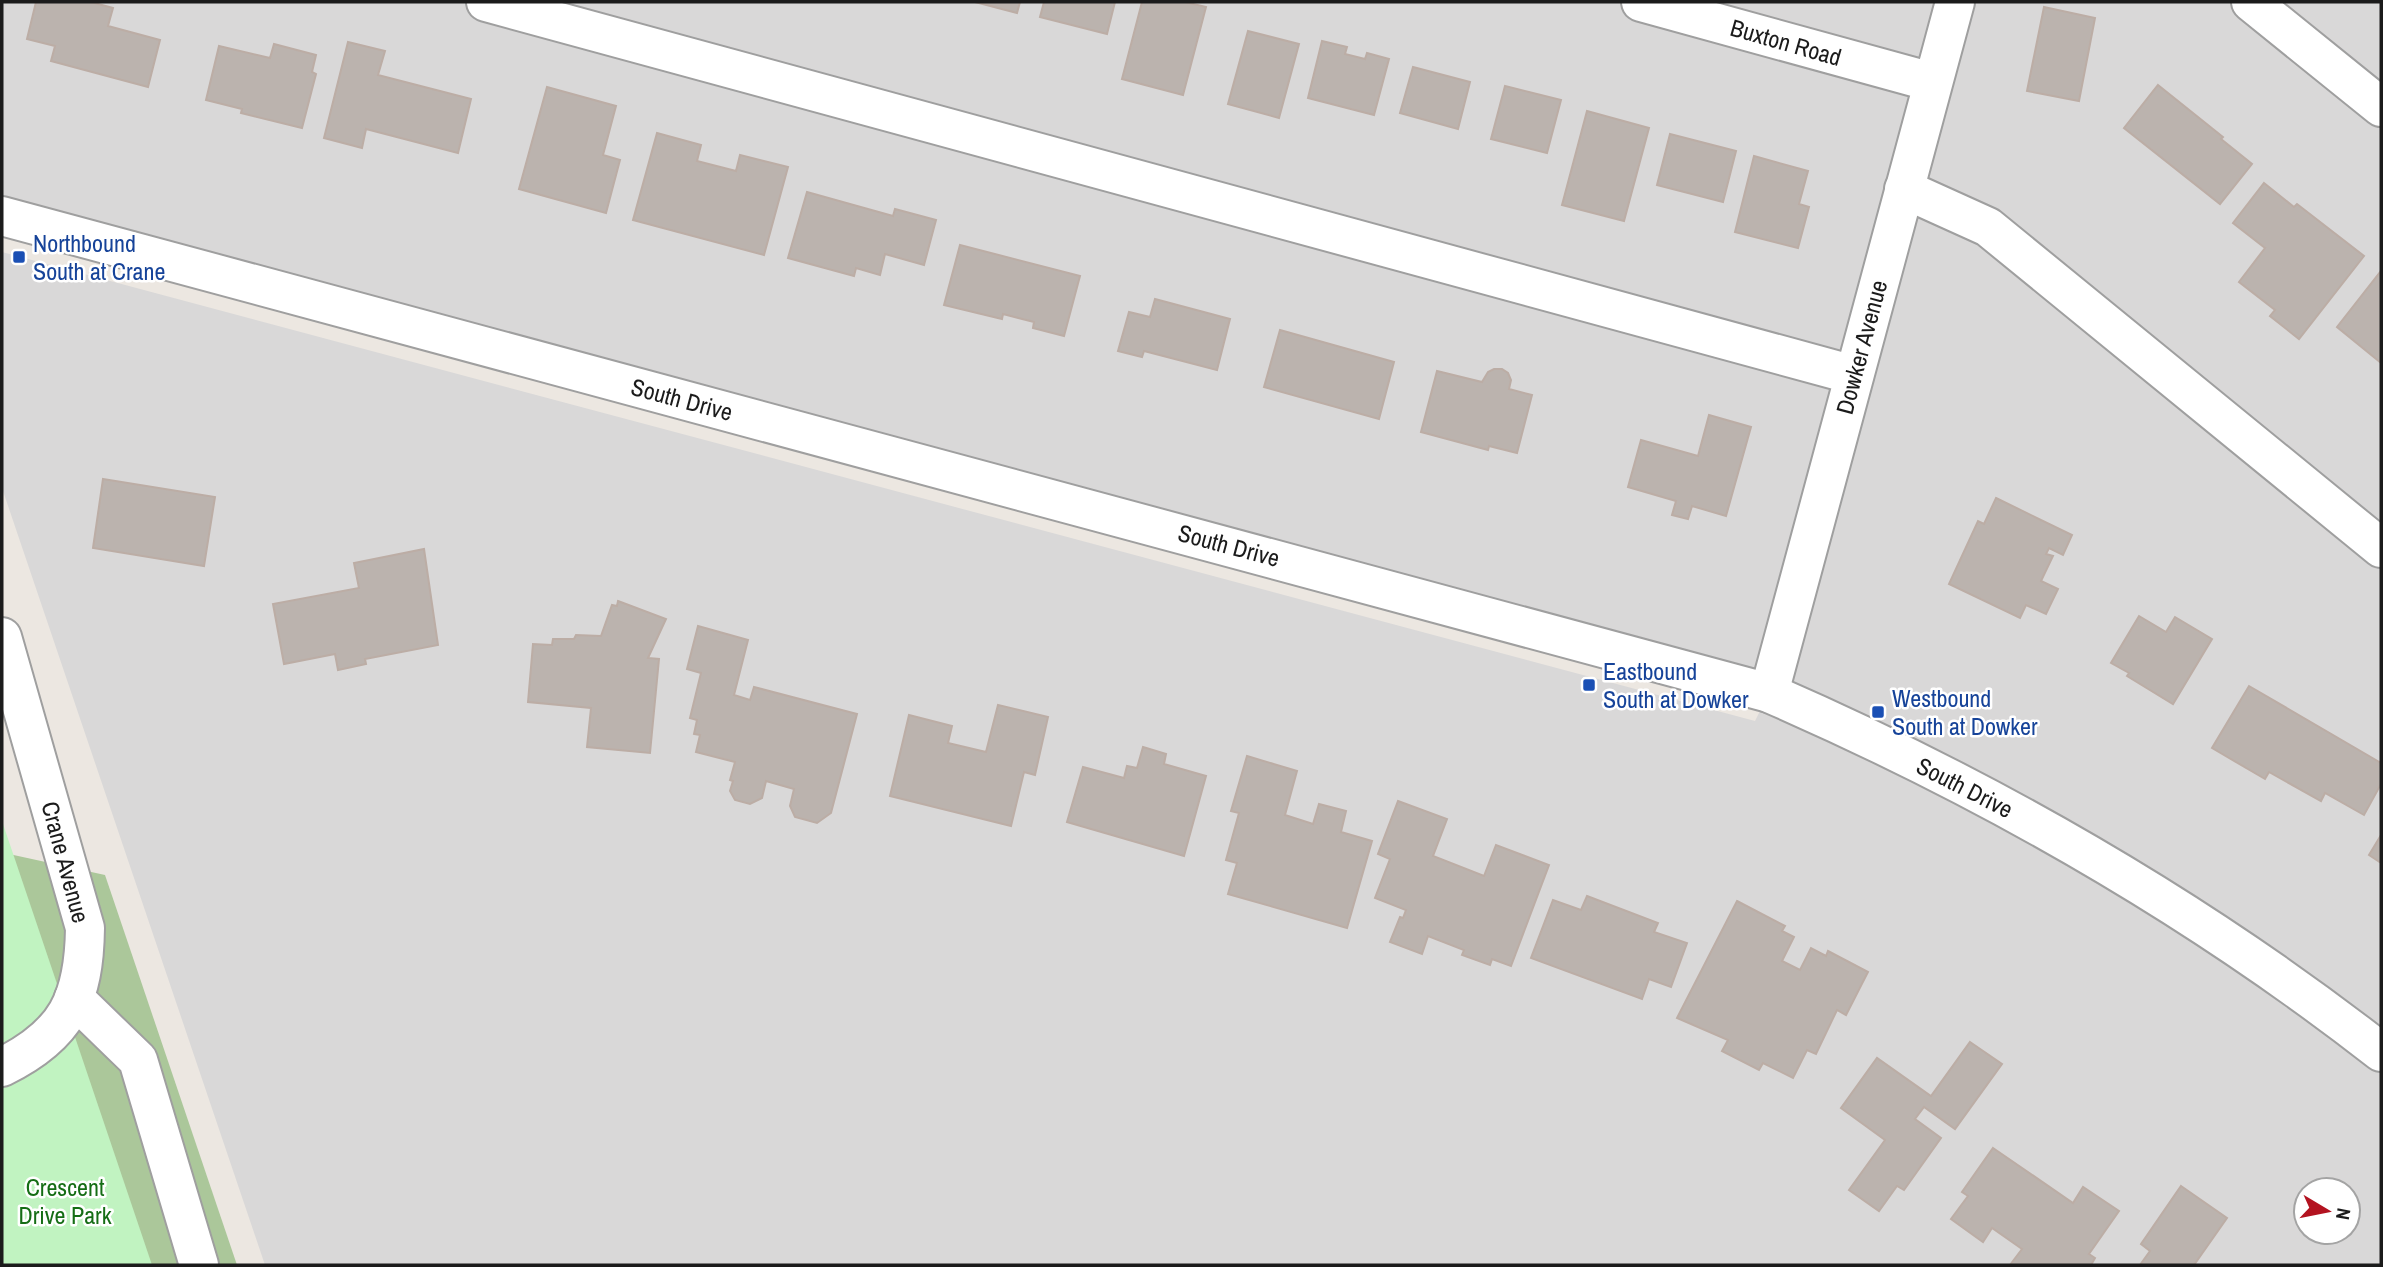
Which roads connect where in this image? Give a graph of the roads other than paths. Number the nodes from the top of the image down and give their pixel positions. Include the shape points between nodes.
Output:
1 (486, 2) edge
2 (1641, 2) edge
3 (1955, 2) edge
4 (2250, 2) edge
5 (1932, 82) junction
6 (2381, 107) edge
7 (1904, 189) junction
8 (2, 216) edge
9 (1854, 375) junction
10 (2381, 548) edge
11 (2, 637) edge
12 (1769, 693) junction
13 (74, 998) junction
14 (2381, 1052) edge
15 (2, 1067) edge
16 (199, 1265) edge

1 - 9 street
2 - 5 street, Buxton Road
3 - 5 street, Dowker Avenue
4 - 6 street
5 - 7 street, Dowker Avenue
7 - 9 street, Dowker Avenue
7 - 10 street via 1988,227
8 - 12 street, South Drive
9 - 12 street, Dowker Avenue
11 - 13 street, Crane Avenue via 85,928 85,964
12 - 14 street, South Drive via 1930,768 2118,871 2318,1002
13 - 15 street, Crane Avenue via 57,1030
13 - 16 street via 138,1060

